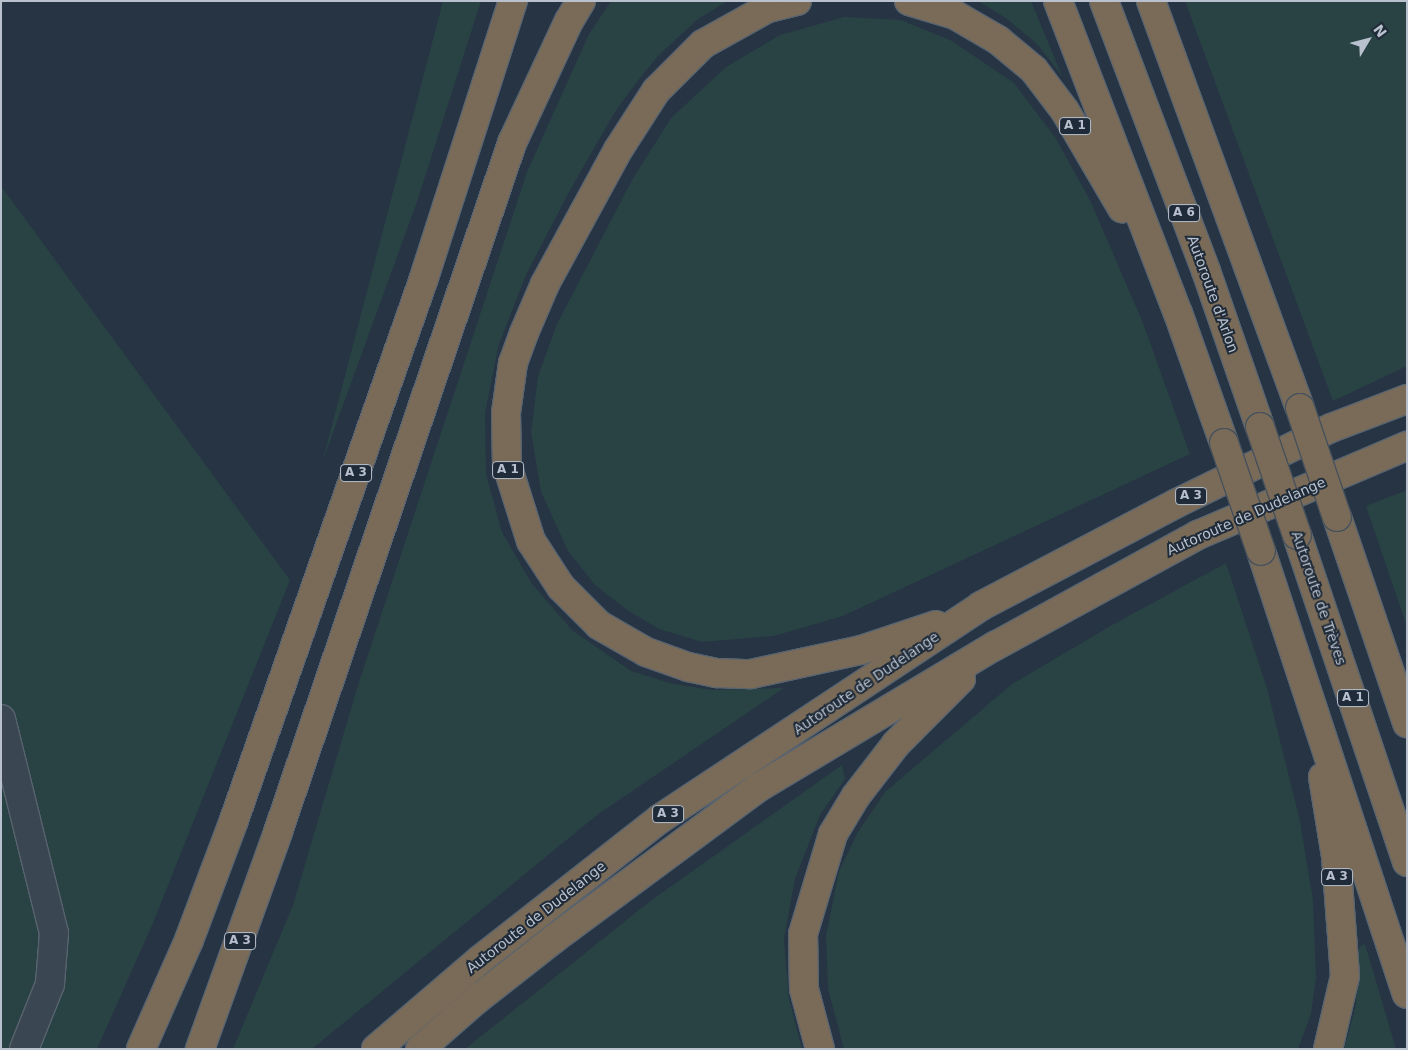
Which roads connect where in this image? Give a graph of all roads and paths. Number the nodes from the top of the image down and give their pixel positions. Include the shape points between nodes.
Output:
1 (513, 1) edge
2 (581, 1) edge
3 (797, 1) edge
4 (909, 1) edge
5 (1058, 1) edge
6 (1104, 1) edge
7 (1151, 1) edge
8 (1178, 313) junction
9 (1407, 399) edge
10 (1407, 446) edge
11 (1277, 476) joint
12 (981, 606) junction
13 (994, 646) junction
14 (1313, 704) junction
15 (1, 719) edge
16 (1407, 724) edge
17 (1407, 862) edge
18 (1407, 994) edge
19 (24, 1049) edge
20 (141, 1049) edge
21 (200, 1049) edge
22 (376, 1049) edge
23 (420, 1049) edge
24 (820, 1049) edge
25 (1328, 1049) edge

1 - 20 highway, A 3 via 423,281 234,820 189,940
2 - 21 highway, A 3 via 512,143 278,832
3 - 12 highway, A 1 via 766,9 703,44 656,91 618,150 545,284 513,363 506,437 513,491 531,541 561,587 580,607 622,641 688,667 742,674 781,670 861,650
4 - 8 highway, A 1 via 956,15 998,40 1034,70 1090,149
5 - 8 highway
6 - 11 highway, Autoroute d'Arlon / A 6, bridge via 1202,262
7 - 16 highway, bridge via 1300,408
8 - 14 highway, A 1, bridge
9 - 12 highway, Autoroute de Dudelange / A 3 via 1331,428
10 - 13 highway, Autoroute de Dudelange / A 3 via 1198,535
11 - 17 highway, Autoroute de Trèves / A 1, bridge
12 - 22 highway, Autoroute de Dudelange / A 3 via 661,818 481,959
13 - 23 highway, Autoroute de Dudelange / A 3 via 759,787 700,828 476,1000
13 - 24 highway, A 3 via 896,744 856,796 833,834 803,934 804,989
14 - 18 highway, A 1
14 - 25 highway, A 3 via 1336,856 1345,976
15 - 19 street via 54,933 50,984

